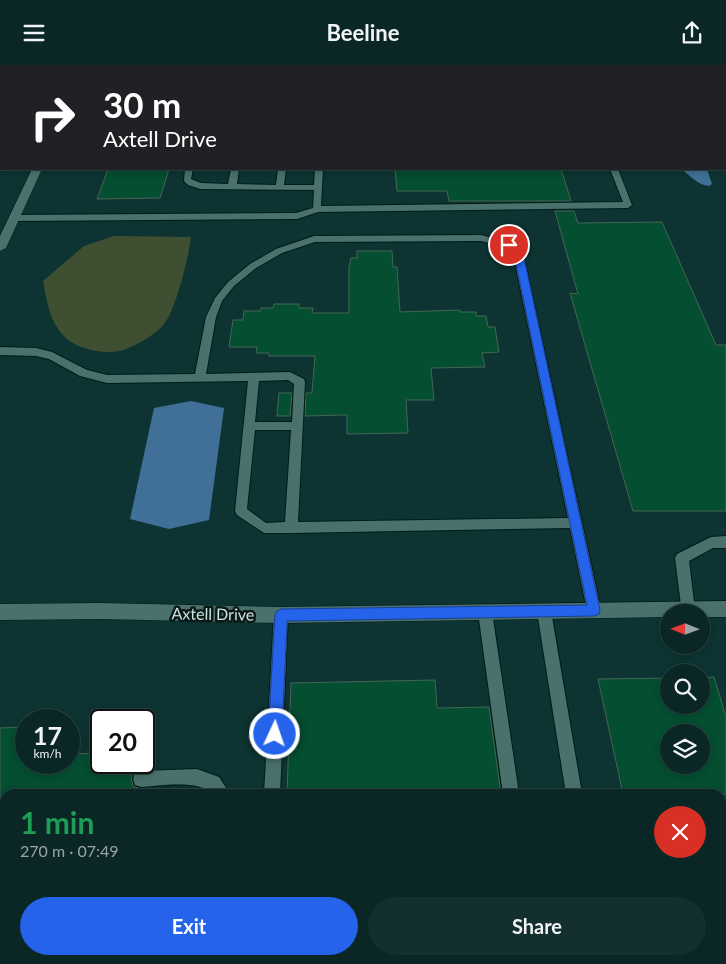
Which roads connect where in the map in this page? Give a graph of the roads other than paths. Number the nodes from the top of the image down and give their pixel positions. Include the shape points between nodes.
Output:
1 (37, 170) edge
2 (189, 170) edge
3 (235, 170) edge
4 (282, 170) edge
5 (320, 170) edge
6 (614, 170) edge
7 (232, 187) junction
8 (280, 187) junction
9 (318, 187) junction
10 (317, 209) junction
11 (14, 218) junction
12 (0, 248) edge
13 (0, 351) edge
14 (200, 377) junction
15 (254, 377) junction
16 (297, 425) junction
17 (250, 426) junction
18 (575, 523) junction
19 (291, 528) junction
20 (726, 542) edge
21 (687, 604) edge
22 (594, 610) junction
23 (660, 610) edge
24 (544, 611) junction
25 (710, 611) edge
26 (0, 612) edge
27 (485, 612) junction
28 (725, 612) edge
29 (281, 615) junction
30 (142, 779) dead end
31 (218, 789) edge
32 (272, 789) edge
33 (510, 789) edge
34 (573, 789) edge

1 - 11 street
2 - 7 lane via 187,179 200,187
3 - 7 lane
4 - 8 lane
5 - 9 lane
6 - 10 lane via 628,205
7 - 8 lane
8 - 9 lane
9 - 10 lane
10 - 11 lane via 297,216
11 - 12 street
13 - 14 lane via 52,356 84,373 107,379
14 - 15 lane
14 - 18 lane via 211,317 218,300 231,284 279,251 314,239 481,238 509,245 519,258
15 - 16 lane via 290,376 300,382
15 - 17 lane
16 - 17 lane
16 - 19 lane
17 - 19 lane via 241,511 264,528
18 - 19 lane
18 - 22 lane
20 - 21 lane via 711,543 682,558
22 - 23 street, Axtell Drive
22 - 24 street, Axtell Drive
24 - 27 street, Axtell Drive
24 - 34 lane
25 - 28 street, Axtell Drive
26 - 29 street, Axtell Drive
27 - 29 street, Axtell Drive
27 - 33 lane
29 - 32 lane
30 - 31 lane via 197,777 213,783

